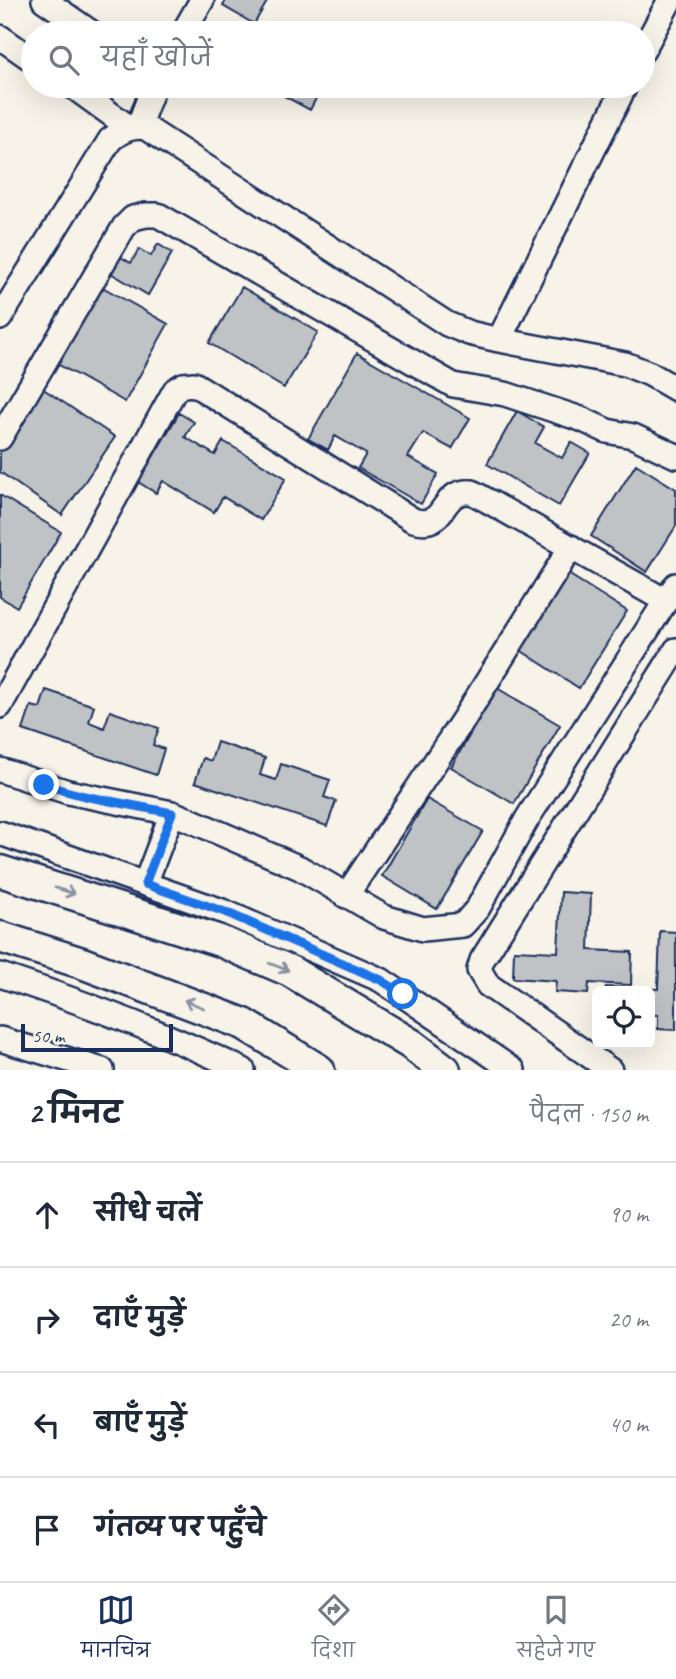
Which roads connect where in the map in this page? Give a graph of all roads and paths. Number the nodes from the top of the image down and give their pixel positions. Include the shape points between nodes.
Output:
1 (44, 0) edge
2 (202, 0) edge
3 (670, 0) edge
4 (75, 21) edge
5 (190, 21) edge
6 (655, 28) edge
7 (0, 37) edge
8 (21, 52) edge
9 (104, 98) edge
10 (148, 98) edge
11 (619, 98) edge
12 (134, 127) junction
13 (0, 318) edge
14 (499, 340) junction
15 (676, 389) edge
16 (0, 438) edge
17 (676, 456) edge
18 (571, 547) junction
19 (671, 593) edge
20 (676, 650) edge
21 (0, 706) edge
22 (0, 770) edge
23 (172, 813) junction
24 (0, 833) edge
25 (0, 871) edge
26 (145, 884) junction
27 (346, 896) junction
28 (0, 937) edge
29 (0, 975) edge
30 (0, 1039) edge
31 (88, 1068) edge
32 (243, 1070) edge
33 (319, 1070) edge
34 (445, 1070) edge
35 (513, 1070) edge
36 (610, 1070) edge

1 - 4 street
2 - 5 street
3 - 6 street
7 - 8 street
9 - 12 street
10 - 12 street
11 - 14 street
12 - 13 street via 110,140
12 - 14 street via 146,128 447,324
14 - 15 street via 625,364
16 - 17 street via 124,227 133,218 158,215 453,385 515,397 633,436
18 - 19 street
18 - 21 street via 472,492 453,495 430,522 413,520 194,384 183,385 175,390
18 - 27 street
19 - 27 street via 527,819 470,920 463,925 423,929 384,917
20 - 36 street via 479,970 488,985
22 - 23 street via 84,796
23 - 26 street
23 - 27 street via 300,868
24 - 26 street
25 -> 34 street via 220,941 290,971 411,1044
26 - 35 street via 225,912 381,980
33 -> 28 street via 244,1024
29 - 32 street via 86,1004
30 - 31 street

